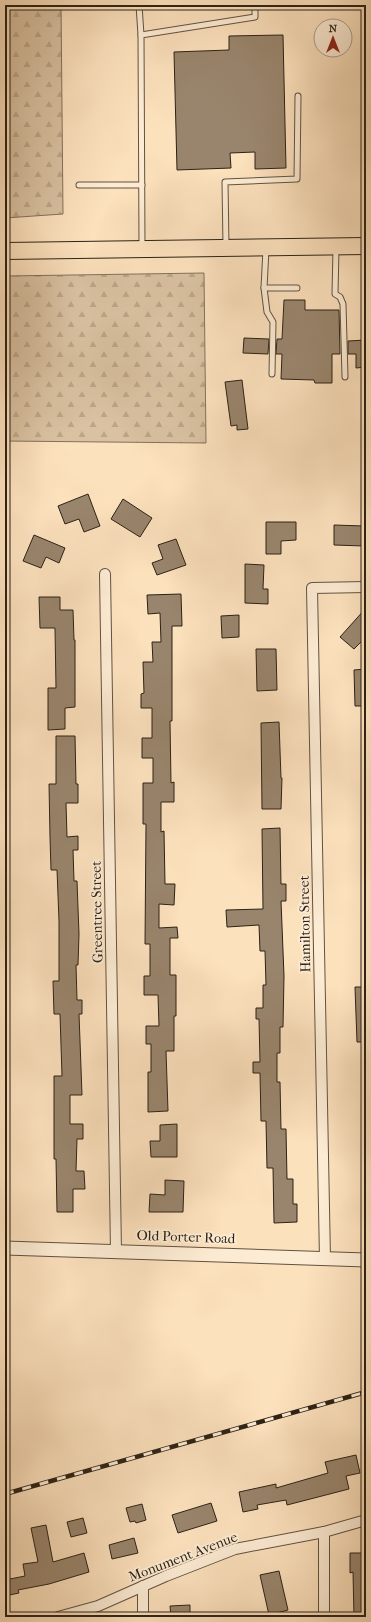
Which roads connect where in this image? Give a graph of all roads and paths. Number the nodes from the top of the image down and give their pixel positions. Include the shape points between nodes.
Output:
1 (139, 5) edge
2 (255, 5) edge
3 (142, 35) junction
4 (298, 96) dead end
5 (79, 184) dead end
6 (142, 185) junction
7 (366, 246) edge
8 (336, 247) junction
9 (266, 248) junction
10 (226, 249) junction
11 (142, 250) junction
12 (5, 251) edge
13 (264, 288) junction
14 (297, 288) dead end
15 (272, 374) dead end
16 (345, 377) dead end
17 (105, 574) dead end
18 (366, 587) edge
19 (5, 1248) edge
20 (116, 1251) junction
21 (325, 1259) junction
22 (366, 1260) edge
23 (366, 1520) edge
24 (324, 1532) junction
25 (143, 1586) junction
26 (58, 1617) edge
27 (143, 1617) edge
28 (324, 1617) edge

1 - 3 lane
2 - 3 lane via 255,17
3 - 6 lane
4 - 10 lane via 297,179 225,182
5 - 6 lane
6 - 11 lane
7 - 8 main road
8 - 9 main road
8 - 16 lane via 335,294 340,297 343,304
9 - 10 main road
9 - 13 lane
10 - 11 main road
11 - 12 main road
13 - 14 lane
13 - 15 lane via 267,312 273,322
17 - 20 street, Greentree Street
18 - 21 street, Hamilton Street via 312,588
19 - 20 street, Old Porter Road
20 - 21 street, Old Porter Road
21 - 22 street, Old Porter Road
23 - 24 street, Monument Avenue
24 - 25 street, Monument Avenue via 235,1549
24 - 28 street
25 - 26 street, Monument Avenue via 98,1606
25 - 27 street

